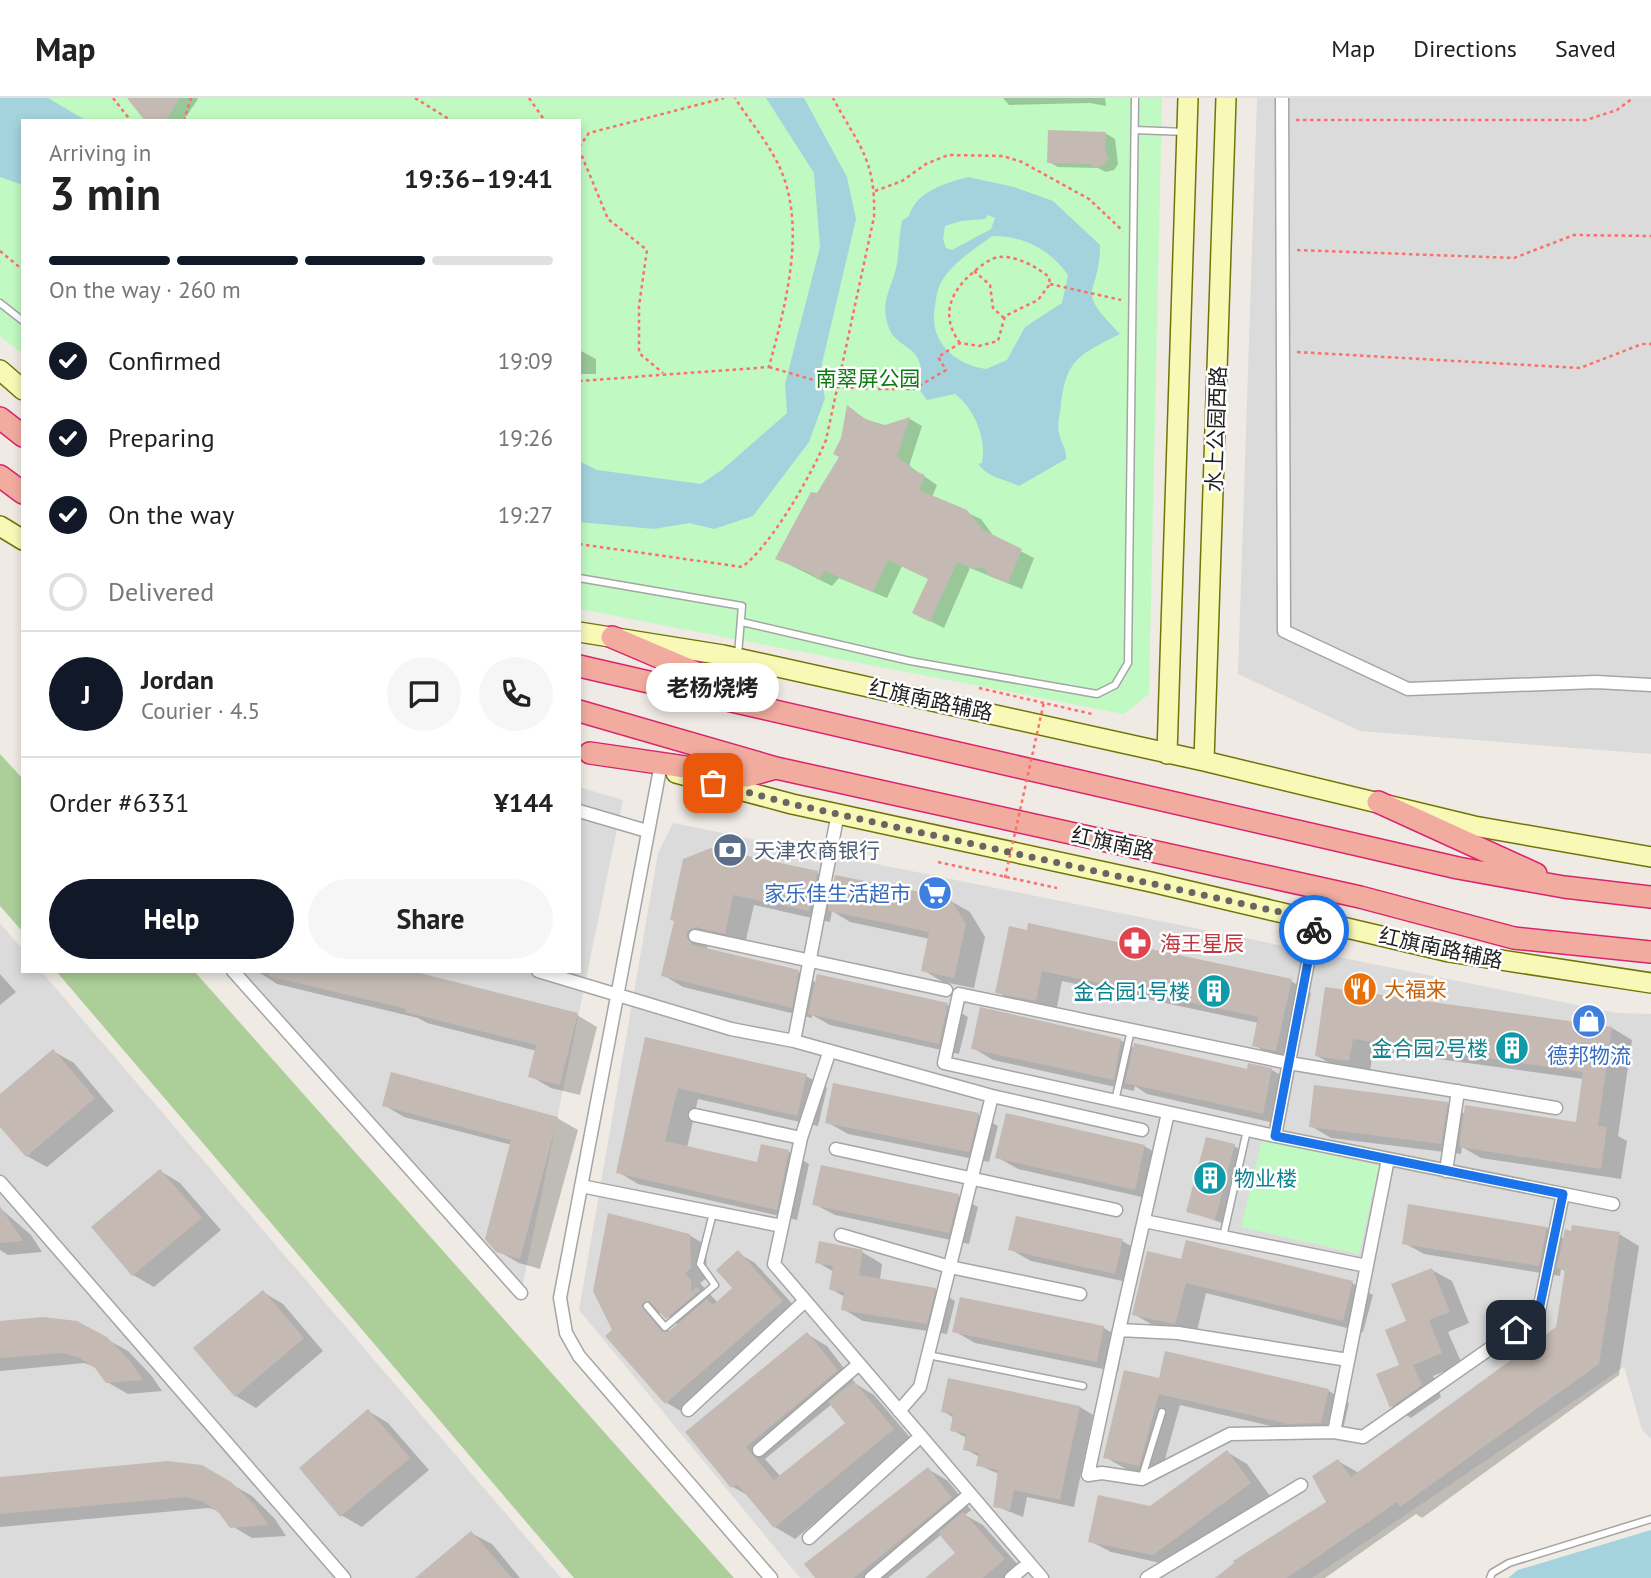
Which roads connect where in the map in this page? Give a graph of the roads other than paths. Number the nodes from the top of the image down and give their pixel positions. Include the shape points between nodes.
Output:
1 (1135, 98) edge
2 (1188, 98) edge
3 (1226, 98) edge
4 (1282, 98) edge
5 (1135, 130) junction
6 (1186, 132) junction
7 (0, 303) edge
8 (21, 319) edge
9 (0, 370) edge
10 (21, 388) edge
11 (0, 418) edge
12 (21, 434) edge
13 (0, 476) edge
14 (21, 492) edge
15 (0, 526) edge
16 (21, 539) edge
17 (581, 578) edge
18 (743, 622) junction
19 (581, 632) edge
20 (612, 637) junction
21 (737, 658) junction
22 (581, 666) edge
23 (1651, 685) edge
24 (581, 712) edge
25 (799, 715) junction
26 (584, 751) edge
27 (1167, 754) junction
28 (1204, 761) junction
29 (776, 768) junction
30 (660, 769) junction
31 (1378, 802) junction
32 (581, 812) edge
33 (838, 813) junction
34 (647, 831) junction
35 (1651, 857) edge
36 (1564, 887) junction
37 (1651, 897) edge
38 (1316, 920) junction
39 (695, 936) dead end
40 (1651, 952) edge
41 (810, 960) junction
42 (235, 973) edge
43 (545, 973) edge
44 (1651, 983) edge
45 (946, 990) dead end
46 (616, 994) junction
47 (1131, 1030) junction
48 (794, 1041) junction
49 (829, 1053) junction
50 (1289, 1063) junction
51 (1458, 1091) junction
52 (992, 1096) junction
53 (1115, 1101) junction
54 (1556, 1108) dead end
55 (1168, 1113) junction
56 (695, 1115) dead end
57 (1142, 1130) dead end
58 (1247, 1130) junction
59 (1275, 1136) junction
60 (801, 1138) junction
61 (836, 1149) dead end
62 (1388, 1159) junction
63 (1446, 1171) junction
64 (972, 1179) junction
65 (0, 1182) edge
66 (581, 1186) junction
67 (1563, 1194) junction
68 (1613, 1204) dead end
69 (1116, 1210) dead end
70 (713, 1213) junction
71 (1144, 1221) junction
72 (782, 1226) junction
73 (841, 1235) dead end
74 (1223, 1237) junction
75 (1367, 1266) junction
76 (950, 1267) junction
77 (521, 1293) dead end
78 (1080, 1294) dead end
79 (805, 1301) junction
80 (647, 1306) dead end
81 (1119, 1329) junction
82 (928, 1355) junction
83 (1348, 1360) junction
84 (859, 1364) junction
85 (1083, 1386) dead end
86 (688, 1410) dead end
87 (899, 1410) junction
88 (1162, 1412) dead end
89 (1334, 1432) junction
90 (921, 1436) junction
91 (759, 1450) dead end
92 (1142, 1479) junction
93 (1301, 1485) dead end
94 (970, 1494) junction
95 (1651, 1519) edge
96 (809, 1538) dead end
97 (1029, 1563) junction
98 (344, 1578) edge
99 (771, 1578) edge
100 (871, 1578) edge
101 (1011, 1578) edge
102 (1042, 1578) edge
103 (1147, 1578) edge
104 (1490, 1578) edge

1 - 5 lane
2 - 6 main road, 水上公园西路
3 - 28 main road, 水上公园西路
4 - 23 street via 1284,631 1408,689 1596,682
5 - 6 lane
5 - 18 lane via 1128,663 1115,685 1097,694 1083,692 910,661
6 - 27 main road, 水上公园西路
7 - 8 lane
9 - 10 main road
11 - 12 highway
13 - 14 highway
15 - 16 main road
17 - 18 lane via 743,606
18 - 21 lane
19 - 20 main road, 红旗南路辅路
20 - 21 main road, 红旗南路辅路
20 - 25 highway
21 - 27 main road, 红旗南路辅路
22 - 25 highway
24 - 29 highway, 红旗南路
25 - 36 highway via 1458,868
26 - 29 highway via 747,776
26 - 30 main road, 红旗南路辅路
27 - 28 main road, 红旗南路辅路
28 - 31 main road, 红旗南路辅路
29 - 40 highway, 红旗南路 via 1360,897 1514,938
30 - 33 main road, 红旗南路辅路
30 - 34 street
31 - 35 main road, 红旗南路辅路 via 1532,838
31 - 36 highway
32 - 34 street
33 - 38 main road, 红旗南路辅路
33 - 41 street
34 - 46 street
36 - 37 highway
38 - 44 main road, 红旗南路辅路 via 1449,952
38 - 50 street
39 - 41 street
41 - 45 street
41 - 48 street
42 - 77 street
43 - 46 street
46 - 48 street via 732,1029
46 - 66 street
47 - 50 street
47 - 53 lane
47 - 53 street via 959,994 944,1063
48 - 49 street
49 - 52 street
49 - 60 street
50 - 51 street
50 - 59 street
51 - 54 street
51 - 63 street
52 - 57 street
52 - 64 street
53 - 55 street
55 - 58 street
55 - 71 street
56 - 60 street
58 - 59 street
58 - 74 lane
59 - 62 street
60 - 72 street
61 - 64 street
62 - 63 street
62 - 75 street
63 - 67 street
64 - 69 street
64 - 76 street
65 - 98 street
66 - 70 street
66 - 99 street via 561,1298 566,1334 579,1356
67 - 68 street
67 - 89 street via 1538,1315 1363,1437
70 - 72 street
70 - 80 lane via 700,1264 715,1285 665,1327
71 - 74 street
71 - 81 street
72 - 79 street via 774,1264
73 - 76 street
74 - 75 street
75 - 83 street
76 - 78 street
76 - 82 street
79 - 84 street
79 - 86 street
81 - 83 street
81 - 92 street via 1088,1475
82 - 85 lane
82 - 87 street via 920,1387
83 - 89 street
84 - 87 street
84 - 91 street
87 - 90 street
88 - 92 lane
89 - 92 street via 1230,1434
90 - 94 street
90 - 96 street
93 - 103 street
94 - 97 street
94 - 100 street
95 - 104 lane via 1509,1563
97 - 101 street
97 - 102 street

